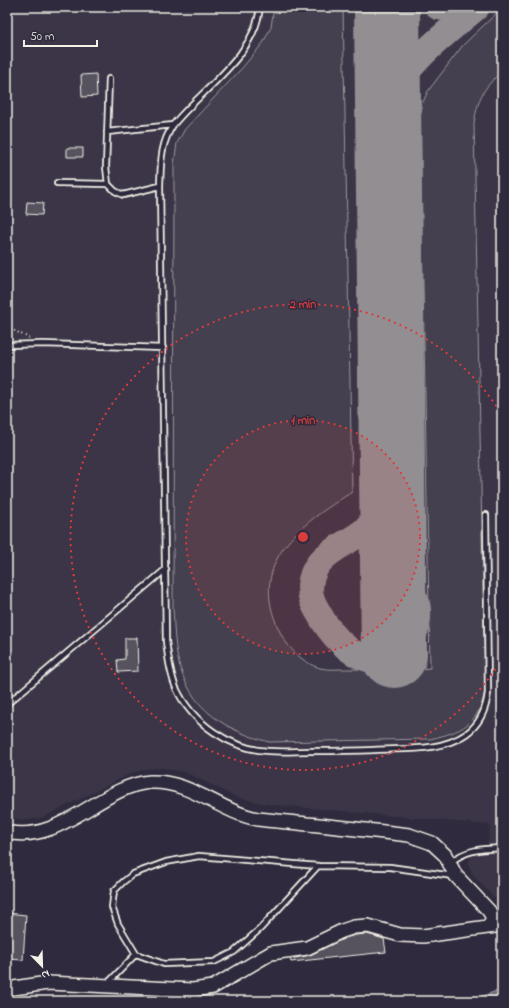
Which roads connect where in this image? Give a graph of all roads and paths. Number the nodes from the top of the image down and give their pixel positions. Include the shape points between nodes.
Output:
1 (260, 7) edge
2 (109, 79) dead end
3 (173, 125) junction
4 (107, 132) junction
5 (57, 183) dead end
6 (108, 184) junction
7 (160, 186) junction
8 (7, 327) edge
9 (43, 344) junction
10 (7, 345) edge
11 (163, 348) junction
12 (486, 515) dead end
13 (166, 569) junction
14 (7, 704) edge
15 (7, 832) edge
16 (502, 848) edge
17 (450, 863) junction
18 (318, 866) junction
19 (456, 876) junction
20 (496, 926) edge
21 (136, 954) junction
22 (106, 985) junction
23 (7, 989) edge

1 - 3 lane via 256,30 239,56
2 - 4 lane
3 - 4 lane
3 - 7 lane via 165,137 161,150
4 - 6 lane
5 - 6 lane
6 - 7 lane via 123,195
7 - 11 lane
8 - 9 path
9 - 10 lane
9 - 11 lane
11 - 13 lane
12 - 13 lane via 486,708 474,727 465,735 438,746 266,751 244,746 220,736 190,711 173,680 166,641
13 - 14 lane
15 - 17 main road via 16,834 44,831 133,787 149,782 164,782 180,785 227,809 257,818 409,835 432,843
16 - 17 lane via 472,850 460,854
17 - 19 main road
18 - 19 lane via 390,867
18 - 21 lane via 260,929 234,952 221,959 214,962 164,964
18 - 21 lane via 199,856 166,862 133,874 114,891 112,907 118,924
19 - 20 main road via 489,911
20 - 22 main road via 413,936 368,926 354,927 307,948 271,953 213,986 193,990
21 - 22 lane
22 - 23 main road via 48,982

